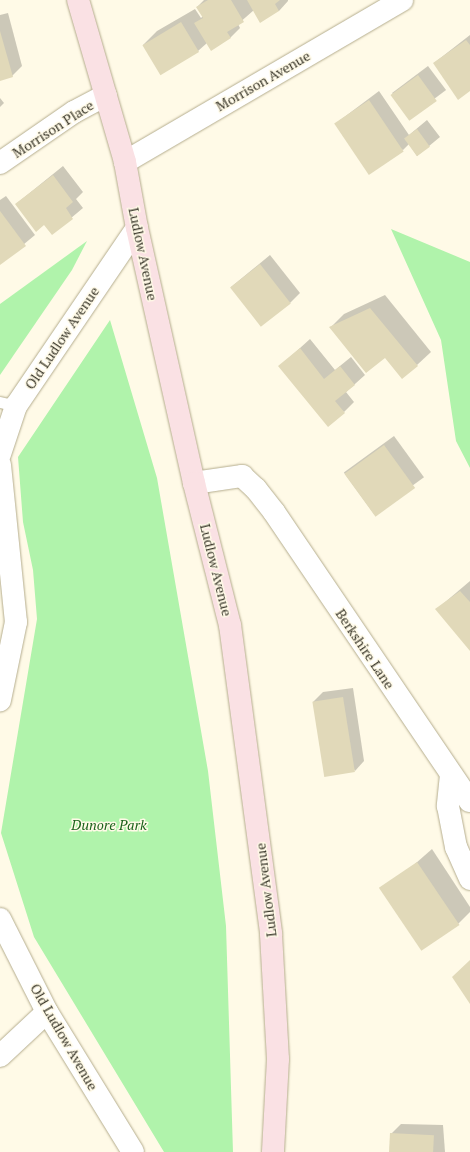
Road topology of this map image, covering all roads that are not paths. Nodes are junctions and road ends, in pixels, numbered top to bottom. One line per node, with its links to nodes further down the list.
1 (78, 0): 3 (main road, Ludlow Avenue)
2 (402, 0): 4 (street, Morrison Avenue)
3 (106, 95): 4 (main road, Ludlow Avenue); 5 (street, Morrison Place)
4 (125, 162): 6 (main road, Ludlow Avenue)
5 (0, 163)
6 (137, 228): 7 (street, Old Ludlow Avenue); 10 (main road, Ludlow Avenue)
7 (8, 404): 8 (street, Old Ludlow Avenue)
8 (0, 454)
9 (0, 465): 11 (street)
10 (194, 483): 12 (street, Berkshire Lane); 19 (main road, Ludlow Avenue)
11 (0, 700)
12 (451, 774): 13 (street); 14 (street)
13 (470, 801)
14 (470, 879)
15 (0, 919): 16 (street, Old Ludlow Avenue)
16 (47, 1012): 17 (street); 18 (street, Old Ludlow Avenue)
17 (0, 1056)
18 (133, 1152)
19 (273, 1152)

